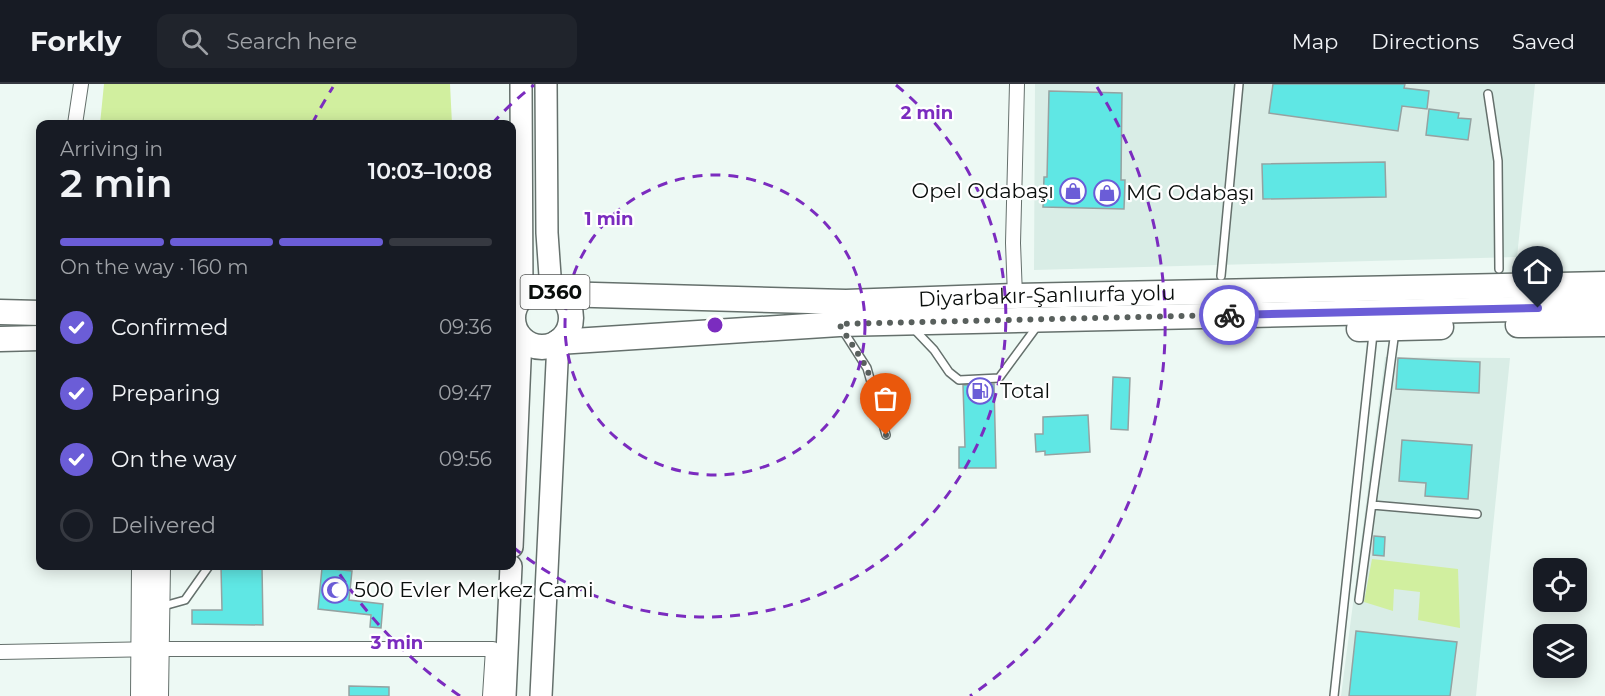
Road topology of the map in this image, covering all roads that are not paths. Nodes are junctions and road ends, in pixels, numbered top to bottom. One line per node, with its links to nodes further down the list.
1 (81, 84): 7 (street)
2 (521, 84): 13 (main road)
3 (546, 84): 12 (main road)
4 (1017, 84): 14 (street)
5 (1239, 84): 10 (lane)
6 (1488, 94): 9 (lane)
7 (76, 120)
8 (1605, 267): 9 (highway)
9 (1499, 269): 10 (highway)
10 (1221, 276): 14 (highway)
11 (1605, 284): 14 (highway, Diyarbakır-Şanlıurfa yolu / D360)
12 (555, 292): 13 (highway, D360); 14 (highway, Diyarbakır-Şanlıurfa yolu / D360); 26 (highway, D360)
13 (517, 296)
14 (1016, 296)
15 (1605, 307): 18 (highway, Diyarbakır-Şanlıurfa yolu / D360)
16 (0, 312): 17 (highway)
17 (36, 313)
18 (1048, 319): 19 (highway, Diyarbakır-Şanlıurfa yolu / D360); 19 (lane); 22 (highway)
19 (908, 323): 20 (highway, Diyarbakır-Şanlıurfa yolu / D360)
20 (839, 324): 26 (highway, Diyarbakır-Şanlıurfa yolu / D360); 27 (lane)
21 (1605, 324): 22 (highway)
22 (1384, 328): 28 (lane); 43 (lane)
23 (36, 338): 25 (highway)
24 (516, 338): 26 (highway, D360)
25 (0, 339)
26 (558, 342): 42 (main road)
27 (886, 435)
28 (1372, 505): 29 (lane); 34 (lane)
29 (1477, 514)
30 (142, 570): 36 (street)
31 (160, 570): 35 (street)
32 (206, 570): 35 (lane)
33 (511, 570): 41 (main road)
34 (1359, 600)
35 (158, 608): 36 (street)
36 (150, 649): 37 (street); 38 (street); 39 (street); 40 (street)
37 (0, 652)
38 (141, 696)
39 (158, 696)
40 (490, 696)
41 (505, 696)
42 (541, 696)
43 (1334, 696)

